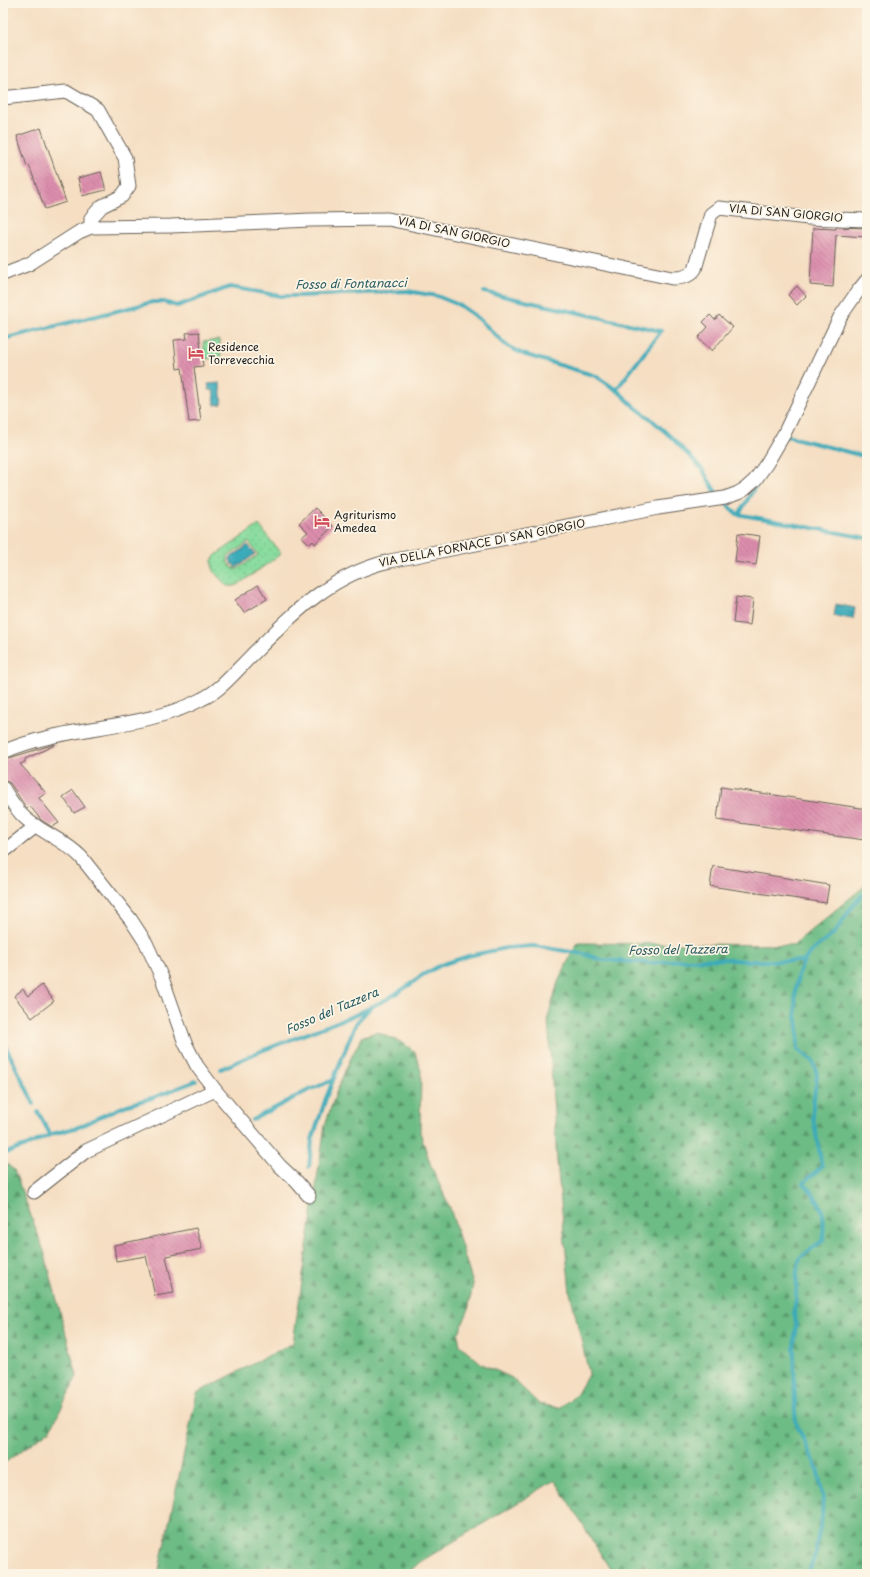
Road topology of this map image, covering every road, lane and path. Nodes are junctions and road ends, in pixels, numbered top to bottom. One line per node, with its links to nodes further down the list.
1 (3, 98): 3 (street)
2 (867, 220): 3 (street, VIA DI SAN GIORGIO)
3 (91, 227): 4 (street, VIA DI SAN GIORGIO)
4 (3, 274)
5 (867, 280): 6 (street, VIA DELLA FORNACE DI SAN GIORGIO)
6 (3, 752)
7 (3, 788): 8 (street)
8 (36, 826): 9 (street); 10 (street)
9 (3, 852)
10 (215, 1090): 11 (street); 12 (street)
11 (34, 1192)
12 (309, 1196)

